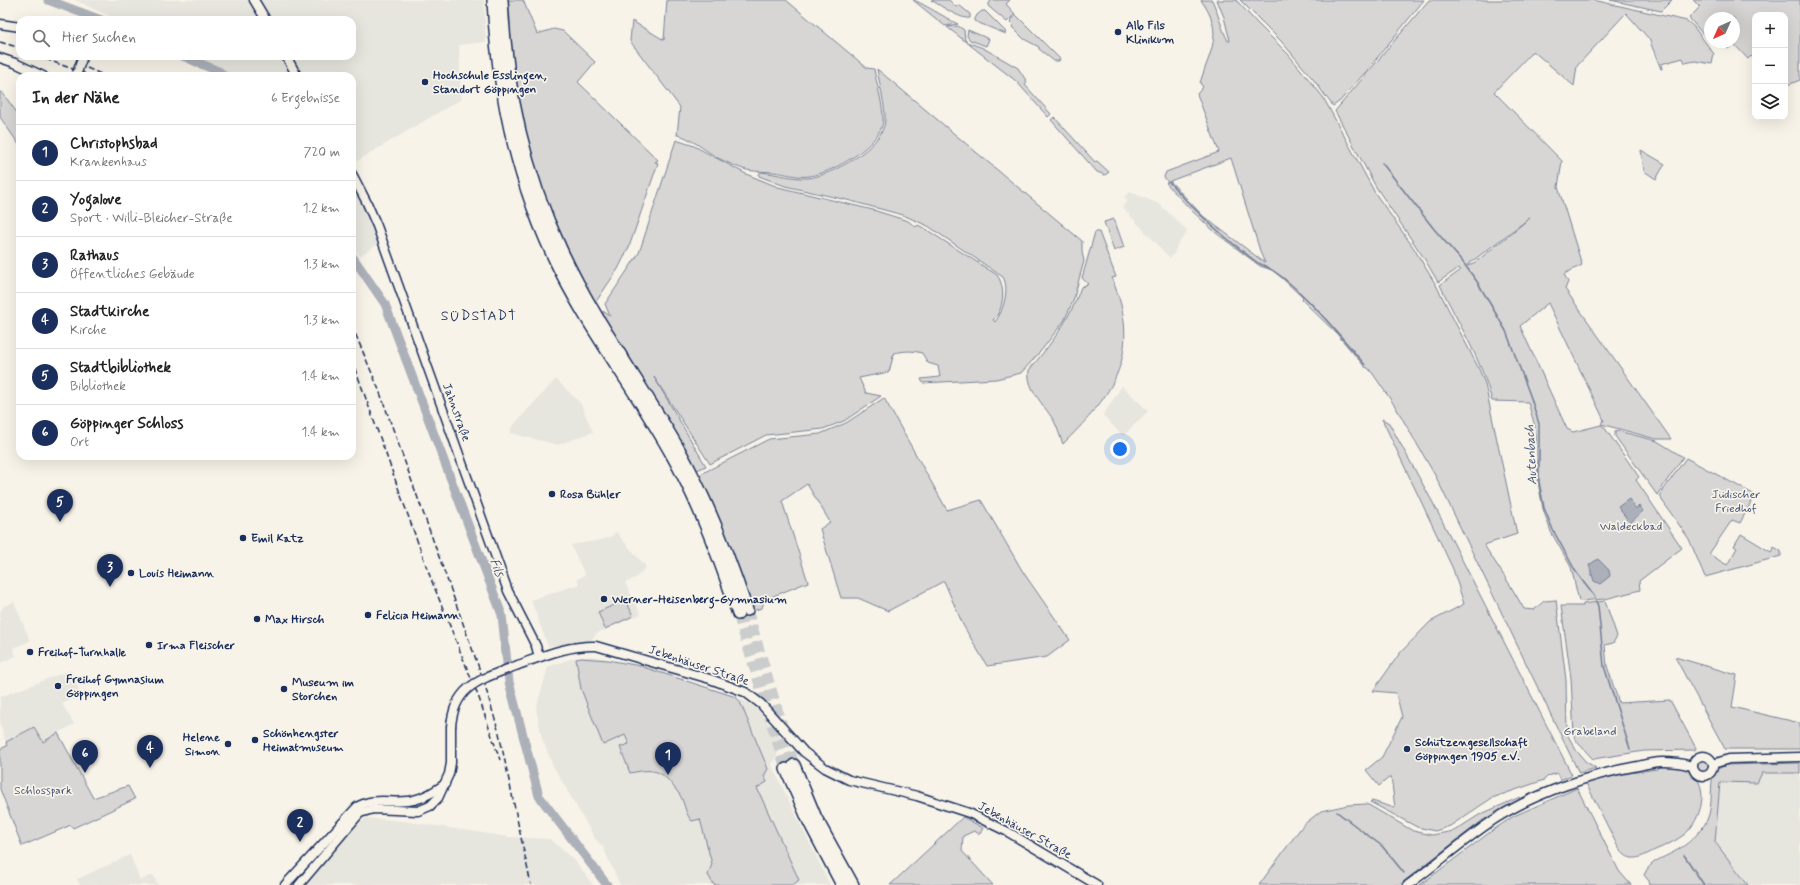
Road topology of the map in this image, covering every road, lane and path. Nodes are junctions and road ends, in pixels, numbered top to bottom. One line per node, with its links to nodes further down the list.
1 (254, 0): 4 (main road)
2 (493, 0): 14 (highway)
3 (502, 0): 14 (highway)
4 (264, 16)
5 (0, 24): 6 (main road)
6 (16, 26)
7 (0, 58): 10 (main road)
8 (81, 60): 11 (main road, bridge)
9 (288, 60): 12 (main road)
10 (34, 72)
11 (77, 72)
12 (296, 72)
13 (356, 182): 15 (main road, Jahnstraße)
14 (585, 306): 14 (highway)
15 (539, 657): 19 (main road, Jebenhäuser Straße, bridge); 25 (main road, Jebenhäuser Straße)
16 (1800, 757): 17 (main road)
17 (1713, 764): 18 (main road); 18 (main road)
18 (1692, 766): 26 (main road)
19 (445, 784): 20 (main road); 20 (main road, Jebenhäuser Straße)
20 (354, 814): 21 (main road); 22 (main road)
21 (285, 885)
22 (299, 885)
23 (842, 885): 24 (highway)
24 (853, 885)
25 (1097, 885)
26 (1408, 885)

